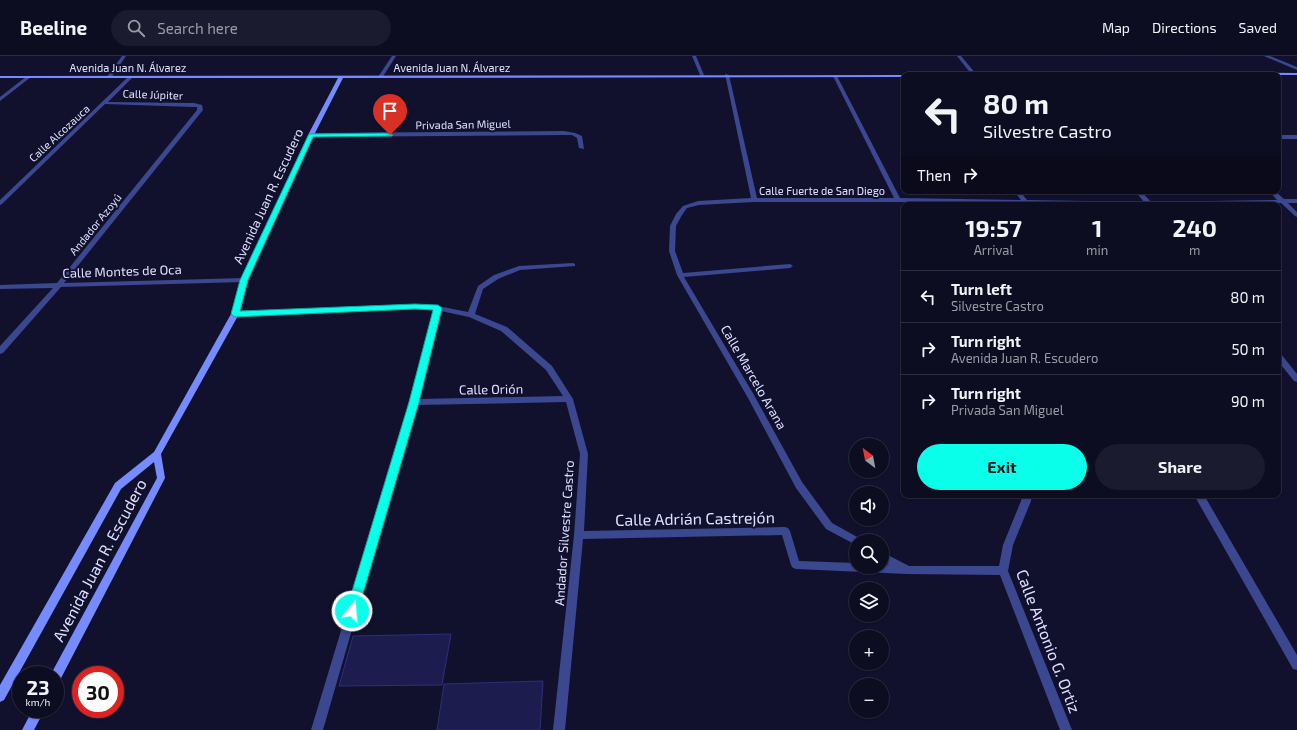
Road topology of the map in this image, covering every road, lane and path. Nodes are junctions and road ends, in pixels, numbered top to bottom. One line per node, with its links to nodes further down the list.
1 (124, 56): 16 (street)
2 (394, 56): 19 (street)
3 (694, 56): 10 (street)
4 (958, 56): 7 (street)
5 (1266, 56): 6 (street)
6 (1297, 70)
7 (972, 72)
8 (1281, 74): 9 (main road)
9 (1297, 74)
10 (702, 75): 11 (main road, Avenida Juan N. Álvarez); 19 (main road, Avenida Juan N. Álvarez)
11 (727, 76): 12 (main road, Avenida Juan N. Álvarez); 29 (street)
12 (835, 76): 13 (main road, Avenida Juan N. Álvarez); 30 (street)
13 (901, 76)
14 (0, 77): 15 (main road, Avenida Juan N. Álvarez)
15 (29, 77): 16 (main road, Avenida Juan N. Álvarez); 20 (street)
16 (109, 77): 17 (main road, Avenida Juan N. Álvarez)
17 (131, 77): 18 (main road, Avenida Juan N. Álvarez); 21 (street, Calle Alcozauca)
18 (341, 77): 19 (main road, Avenida Juan N. Álvarez); 23 (main road, Avenida Juan R. Escudero)
19 (380, 77)
20 (0, 99)
21 (106, 103): 22 (street, Calle Júpiter); 35 (street, Calle Alcozauca)
22 (200, 106): 42 (street, Andador Azoyú)
23 (311, 136): 26 (street, Privada San Miguel); 41 (main road, Avenida Juan R. Escudero)
24 (1281, 137): 25 (street)
25 (1297, 137)
26 (582, 148)
27 (1141, 194): 33 (street)
28 (1275, 194): 34 (street)
29 (754, 200): 30 (street, Calle Fuerte de San Diego); 36 (street, Calle Fuerte de San Diego)
30 (898, 200): 32 (street, Calle Fuerte de San Diego)
31 (1297, 201): 34 (street, Calle Fuerte de San Diego)
32 (983, 202)
33 (1147, 202)
34 (1283, 202): 37 (street)
35 (0, 203)
36 (685, 207): 40 (street, Calle Marcelo Arana)
37 (1297, 215)
38 (573, 265): 46 (street)
39 (790, 266): 40 (street)
40 (680, 275): 56 (street, Calle Marcelo Arana)
41 (244, 280): 42 (street, Calle Montes de Oca); 45 (main road, Avenida Juan R. Escudero)
42 (59, 285): 43 (street, Calle Montes de Oca); 47 (street, Andador Azoyú)
43 (0, 287)
44 (438, 308): 45 (street, Andador Silvestre Castro); 46 (street, Andador Silvestre Castro); 51 (street)
45 (235, 314): 52 (main road, Avenida Juan R. Escudero)
46 (471, 315): 50 (street, Andador Silvestre Castro)
47 (0, 351)
48 (1281, 360): 49 (street)
49 (1297, 379)
50 (569, 399): 51 (street, Calle Orión); 55 (street, Andador Silvestre Castro)
51 (414, 402): 65 (street)
52 (157, 454): 61 (main road, Avenida Juan R. Escudero); 62 (main road, Avenida Juan R. Escudero)
53 (1026, 498): 59 (street, Calle Antonio G. Ortiz)
54 (1201, 498): 60 (street)
55 (579, 535): 58 (street, Calle Adrián Castrejón); 66 (street, Andador Silvestre Castro)
56 (849, 537)
57 (889, 560): 58 (street)
58 (907, 570): 59 (street, Calle Adrián Castrejón)
59 (1003, 571): 67 (street, Calle Antonio G. Ortiz)
60 (1297, 665)
61 (61, 666)
62 (0, 696)
63 (34, 718): 64 (main road)
64 (28, 730)
65 (317, 730)
66 (559, 730)
67 (1066, 730)

